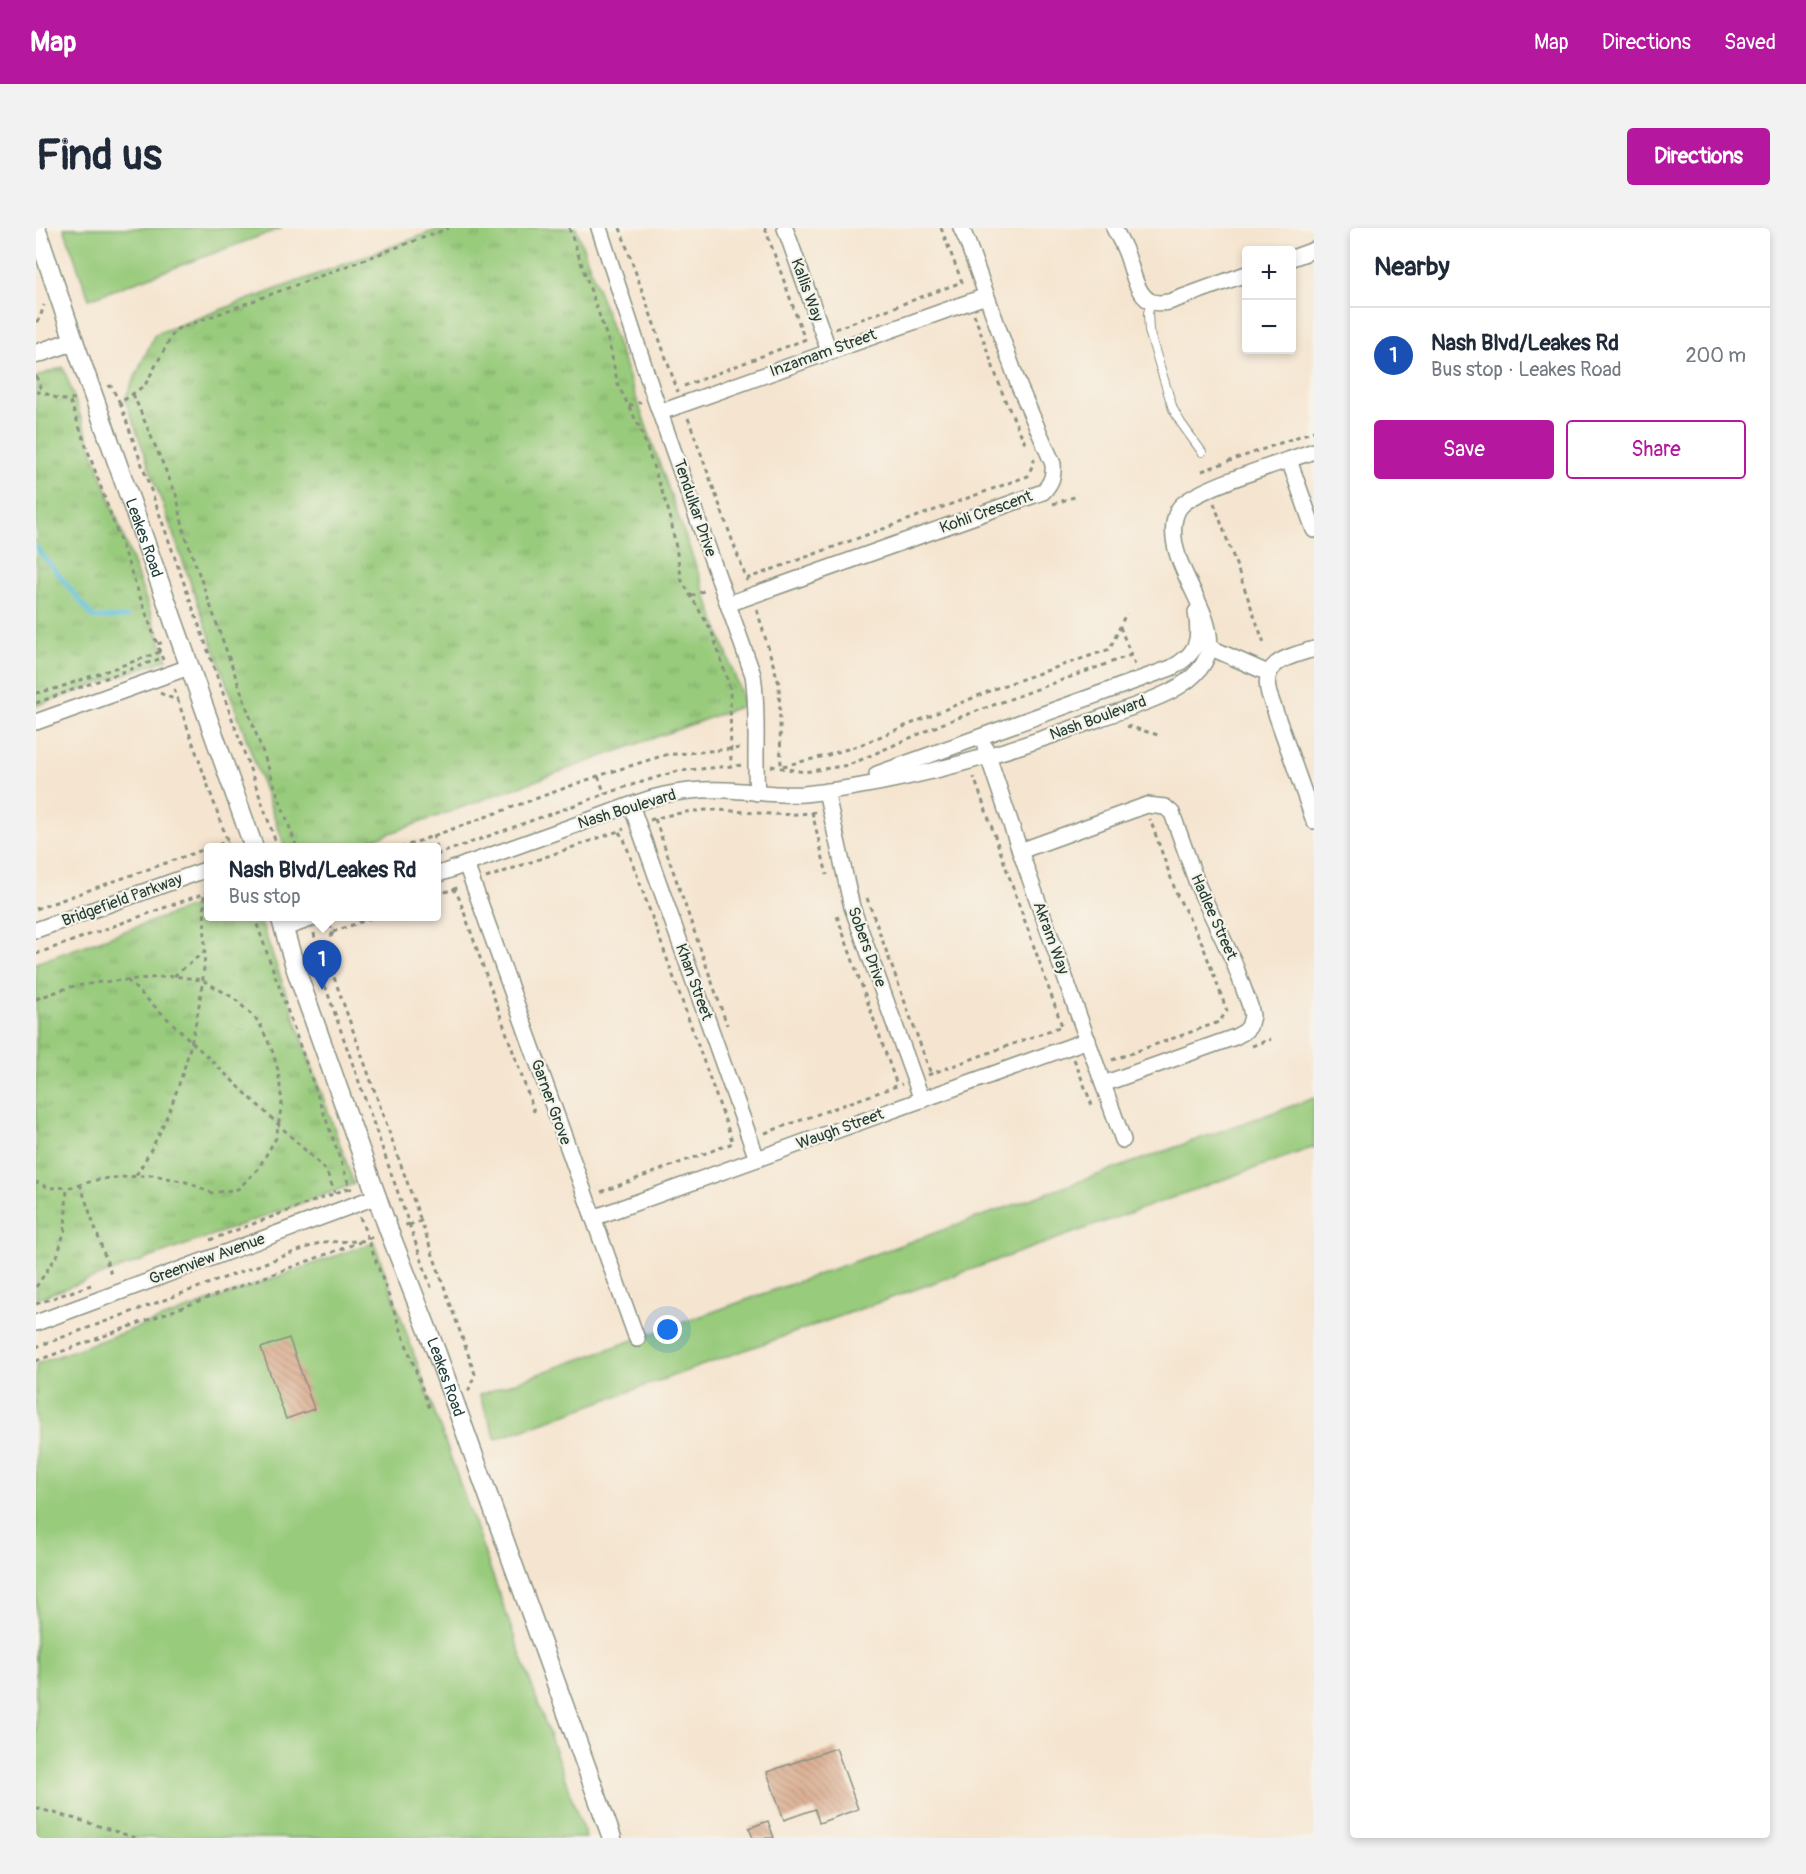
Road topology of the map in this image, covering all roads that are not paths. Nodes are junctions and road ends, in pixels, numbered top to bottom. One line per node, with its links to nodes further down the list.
1 (36, 228): 11 (street, Leakes Road)
2 (599, 228): 14 (street, Tendulkar Drive)
3 (784, 228): 12 (street, Kallis Way)
4 (961, 228): 9 (street, Kohli Crescent)
5 (1114, 228): 10 (street)
6 (1314, 250): 7 (street)
7 (1296, 257)
8 (1242, 275): 10 (street)
9 (986, 296): 12 (street, Inzamam Street); 19 (street, Kohli Crescent)
10 (1150, 301): 16 (lane)
11 (74, 341): 13 (street); 22 (street, Leakes Road)
12 (829, 351): 14 (street, Inzamam Street)
13 (36, 354)
14 (661, 412): 19 (street, Tendulkar Drive)
15 (1314, 451): 17 (street)
16 (1202, 452)
17 (1289, 460): 18 (street); 20 (street)
18 (1314, 530)
19 (728, 604): 28 (street, Tendulkar Drive)
20 (1203, 644): 23 (street); 25 (street, Nash Boulevard); 26 (street, Nash Boulevard)
21 (1314, 649): 23 (street)
22 (189, 667): 24 (street); 31 (street, Leakes Road)
23 (1268, 673): 30 (street)
24 (36, 722)
25 (982, 736): 26 (street, Akram Way); 27 (street, Nash Boulevard)
26 (987, 755): 27 (street, Nash Boulevard); 32 (street, Akram Way)
27 (826, 791): 28 (street, Nash Boulevard); 40 (street, Sobers Drive)
28 (757, 793): 29 (street, Nash Boulevard)
29 (631, 806): 33 (street, Nash Boulevard); 42 (street, Khan Street)
30 (1314, 821)
31 (252, 843)
32 (1020, 851): 38 (street, Akram Way); 39 (street, Hadlee Street)
33 (466, 864): 35 (street, Nash Boulevard); 44 (street, Garner Grove)
34 (204, 870): 37 (street, Bridgefield Parkway)
35 (441, 873)
36 (283, 922): 43 (street, Leakes Road)
37 (36, 930)
38 (1088, 1040): 39 (street, Akram Way); 40 (street, Waugh Street)
39 (1103, 1084): 41 (street, Akram Way)
40 (922, 1100): 42 (street, Waugh Street)
41 (1123, 1140)
42 (757, 1159): 44 (street, Waugh Street)
43 (378, 1196): 45 (street, Greenview Avenue); 47 (street, Leakes Road)
44 (593, 1218): 46 (street, Garner Grove)
45 (36, 1323)
46 (638, 1339)
47 (612, 1838)

